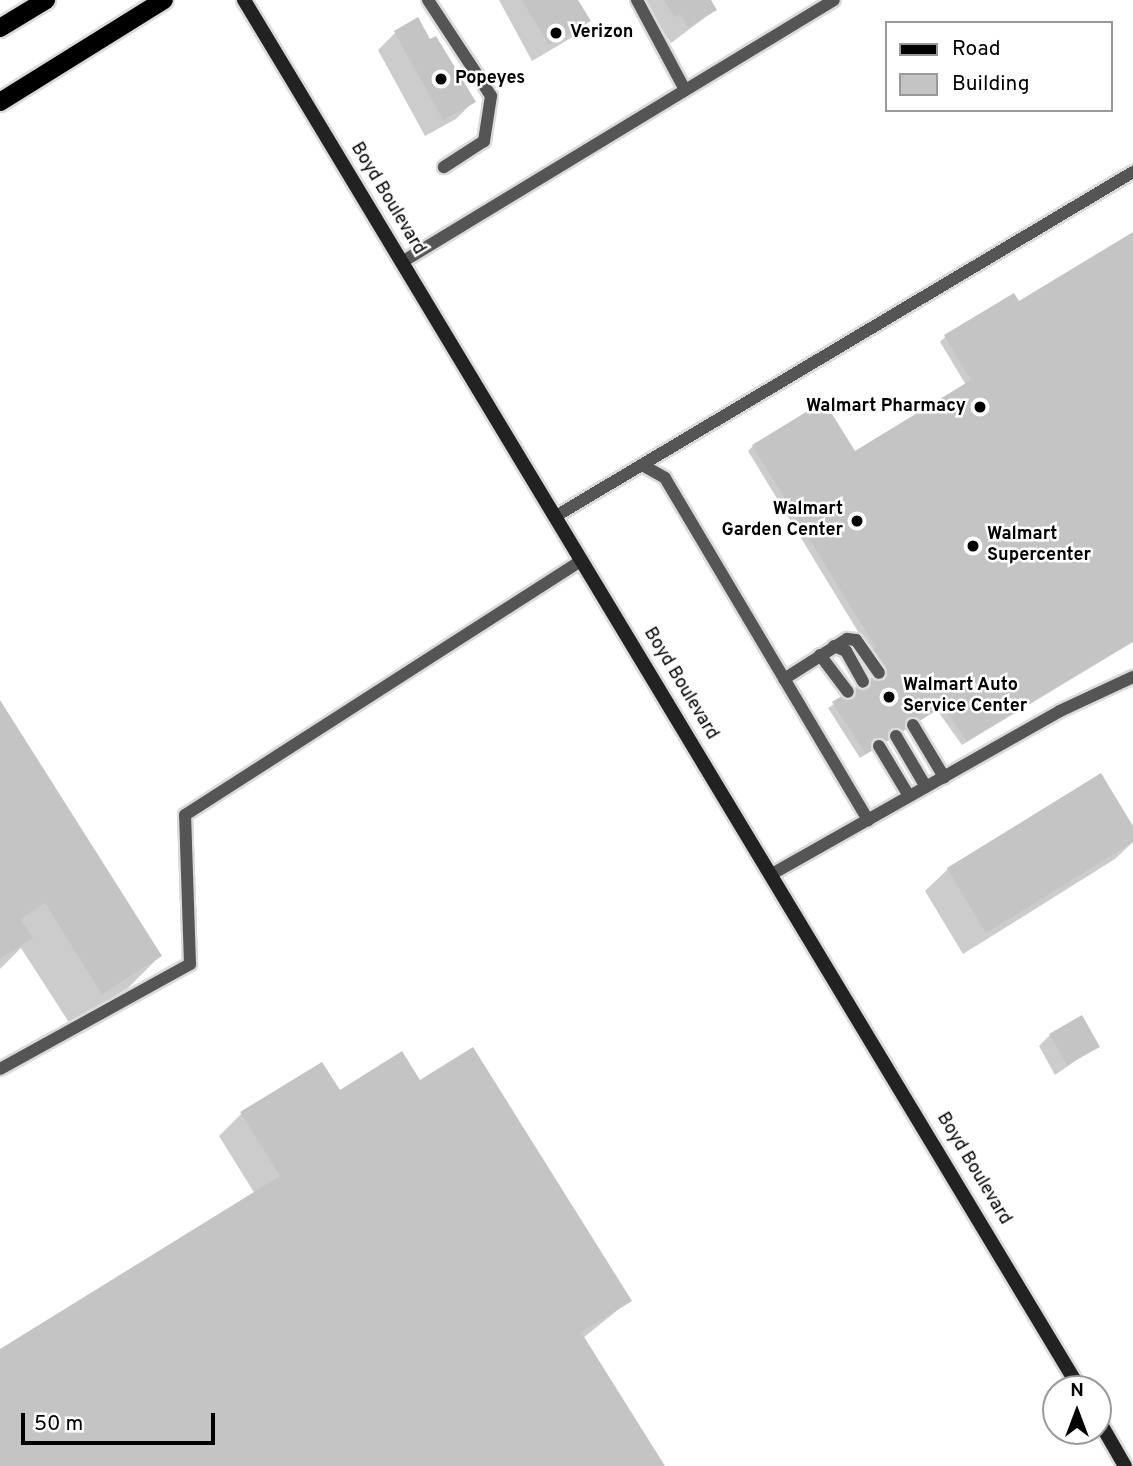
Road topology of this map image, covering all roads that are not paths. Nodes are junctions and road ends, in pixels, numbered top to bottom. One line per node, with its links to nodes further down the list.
1 (46, 0): 7 (main road)
2 (164, 0): 9 (main road)
3 (244, 0): 12 (street, Boyd Boulevard)
4 (428, 0): 10 (lane)
5 (637, 0): 8 (lane)
6 (834, 0): 8 (lane)
7 (0, 28)
8 (685, 90): 12 (lane)
9 (0, 102)
10 (444, 167)
11 (1133, 172): 13 (lane)
12 (402, 262): 14 (street, Boyd Boulevard)
13 (642, 464): 14 (lane); 20 (lane)
14 (556, 516): 15 (street, Boyd Boulevard)
15 (582, 560): 30 (street, Boyd Boulevard); 31 (lane)
16 (834, 646): 17 (lane); 18 (lane); 21 (lane)
17 (820, 655): 20 (lane); 22 (lane)
18 (878, 673)
19 (1133, 677): 26 (lane)
20 (785, 679): 29 (lane)
21 (863, 682)
22 (848, 692)
23 (913, 725): 26 (lane)
24 (896, 736): 27 (lane)
25 (879, 746): 28 (lane)
26 (944, 777): 27 (lane)
27 (926, 787): 28 (lane)
28 (909, 796): 29 (lane)
29 (868, 820): 30 (lane)
30 (772, 874): 32 (street, Boyd Boulevard)
31 (0, 1069)
32 (1072, 1375)
33 (1112, 1443): 34 (street)
34 (1125, 1466)

